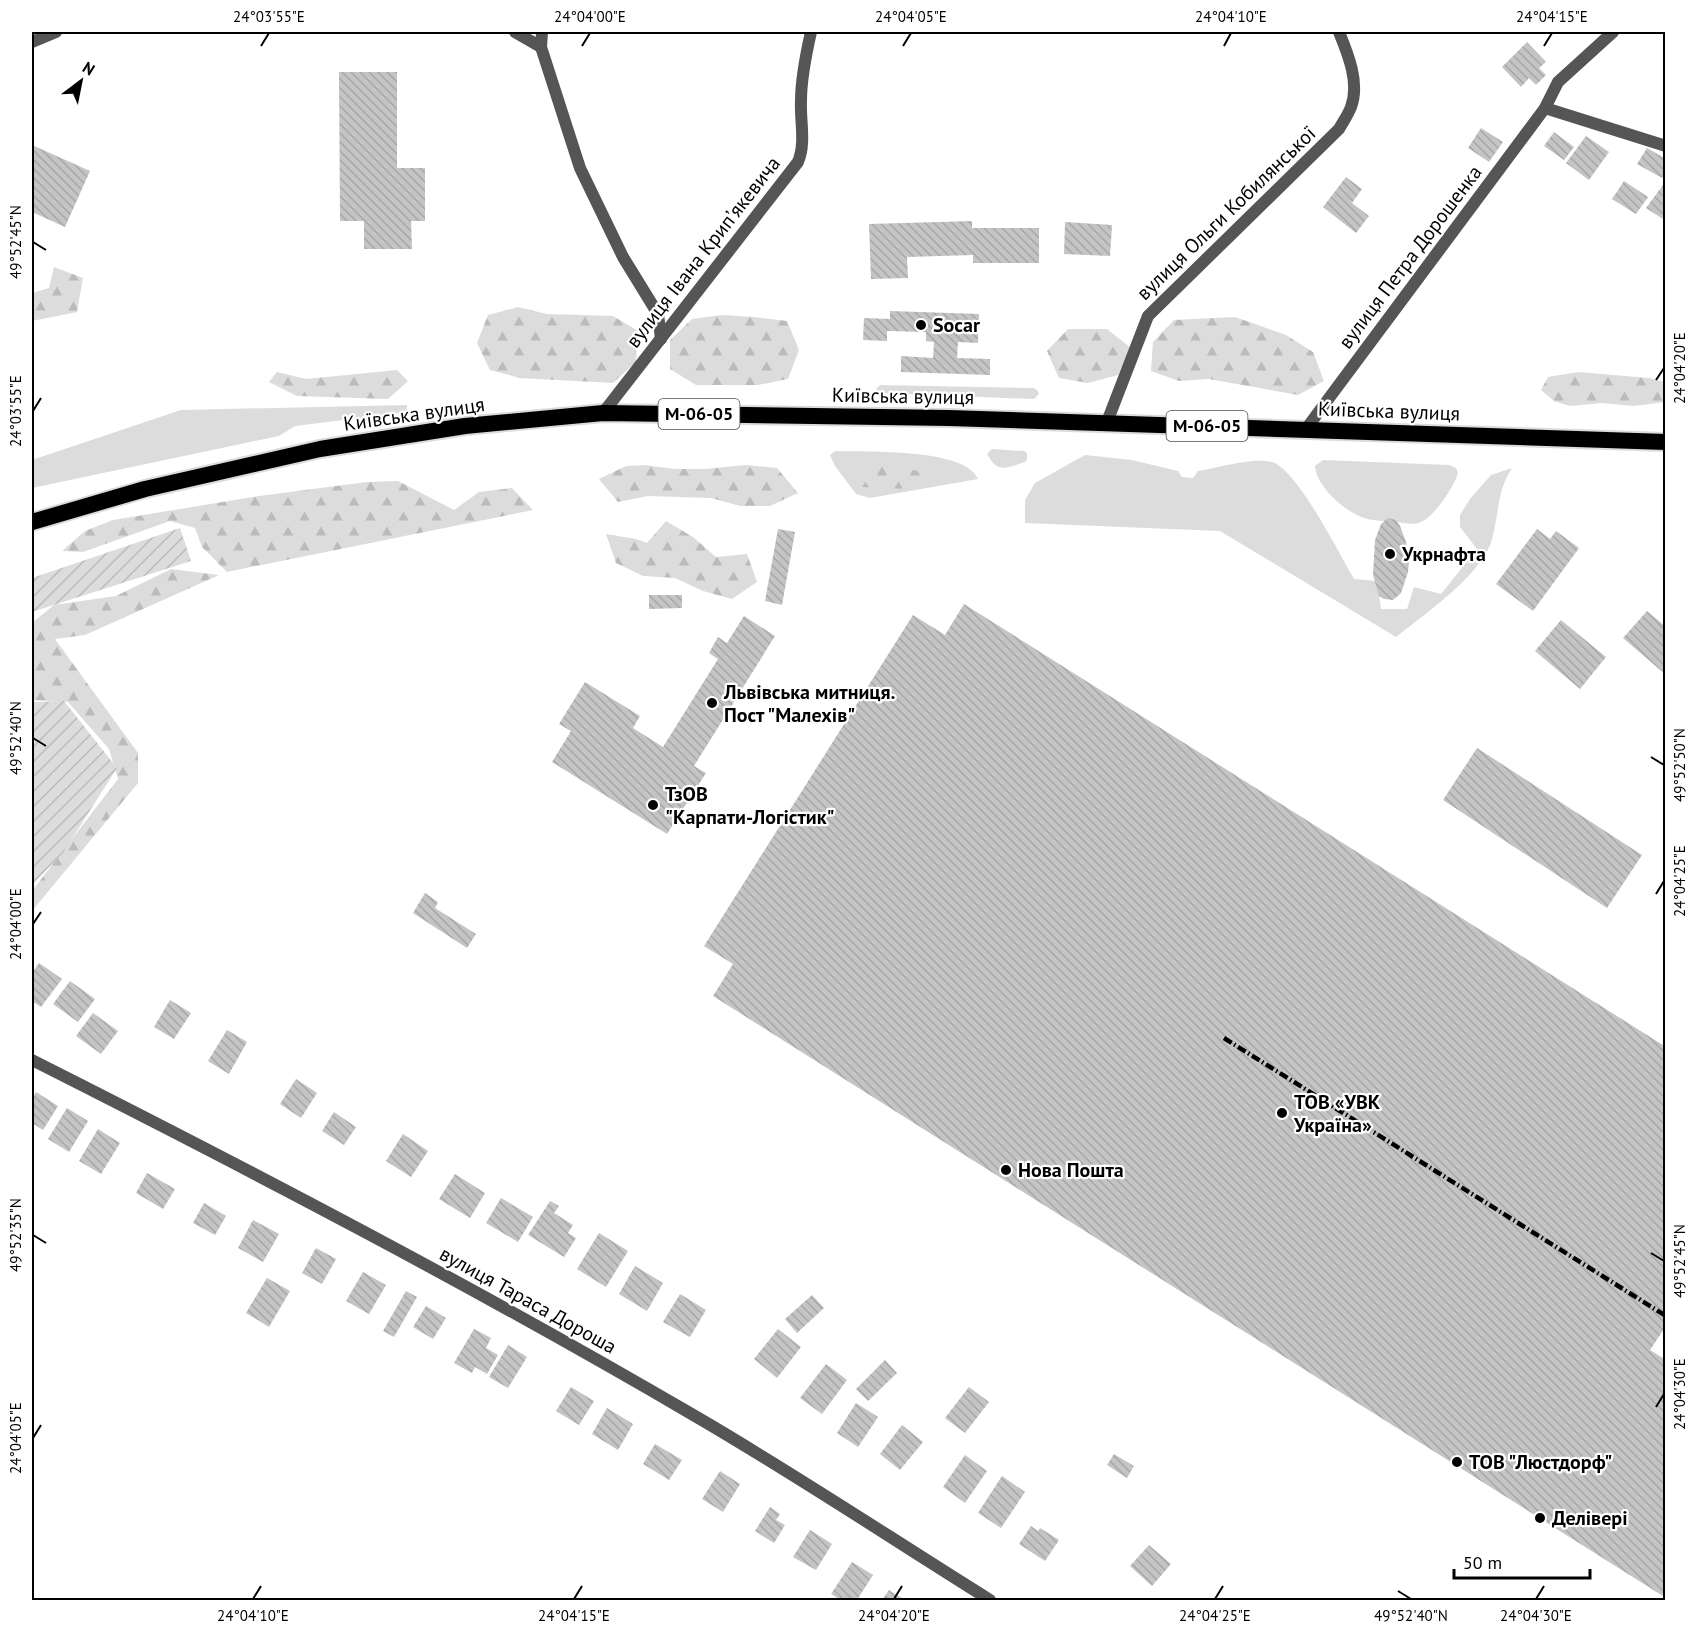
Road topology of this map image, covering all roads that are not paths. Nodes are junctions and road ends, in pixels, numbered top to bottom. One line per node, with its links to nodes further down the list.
1 (56, 32): 7 (street)
2 (515, 32): 8 (street)
3 (542, 32): 8 (street)
4 (811, 32): 11 (street, вулиця Івана Крипʼякевича)
5 (1339, 32): 13 (street, вулиця Ольги Кобилянської)
6 (1613, 32): 9 (street, вулиця Петра Дорошенка)
7 (32, 42)
8 (541, 47): 11 (street)
9 (1545, 108): 10 (street); 14 (street, вулиця Петра Дорошенка)
10 (1665, 146)
11 (661, 339): 12 (street, вулиця Івана Крипʼякевича)
12 (603, 413): 13 (highway, Київська вулиця / М-06-05); 16 (highway, Київська вулиця / М-06-05)
13 (1107, 422): 14 (highway, Київська вулиця / М-06-05)
14 (1306, 429): 15 (highway, Київська вулиця / М-06-05)
15 (1665, 442)
16 (32, 522)
17 (32, 1060): 18 (street, вулиця Тараса Дороша)
18 (990, 1600)

